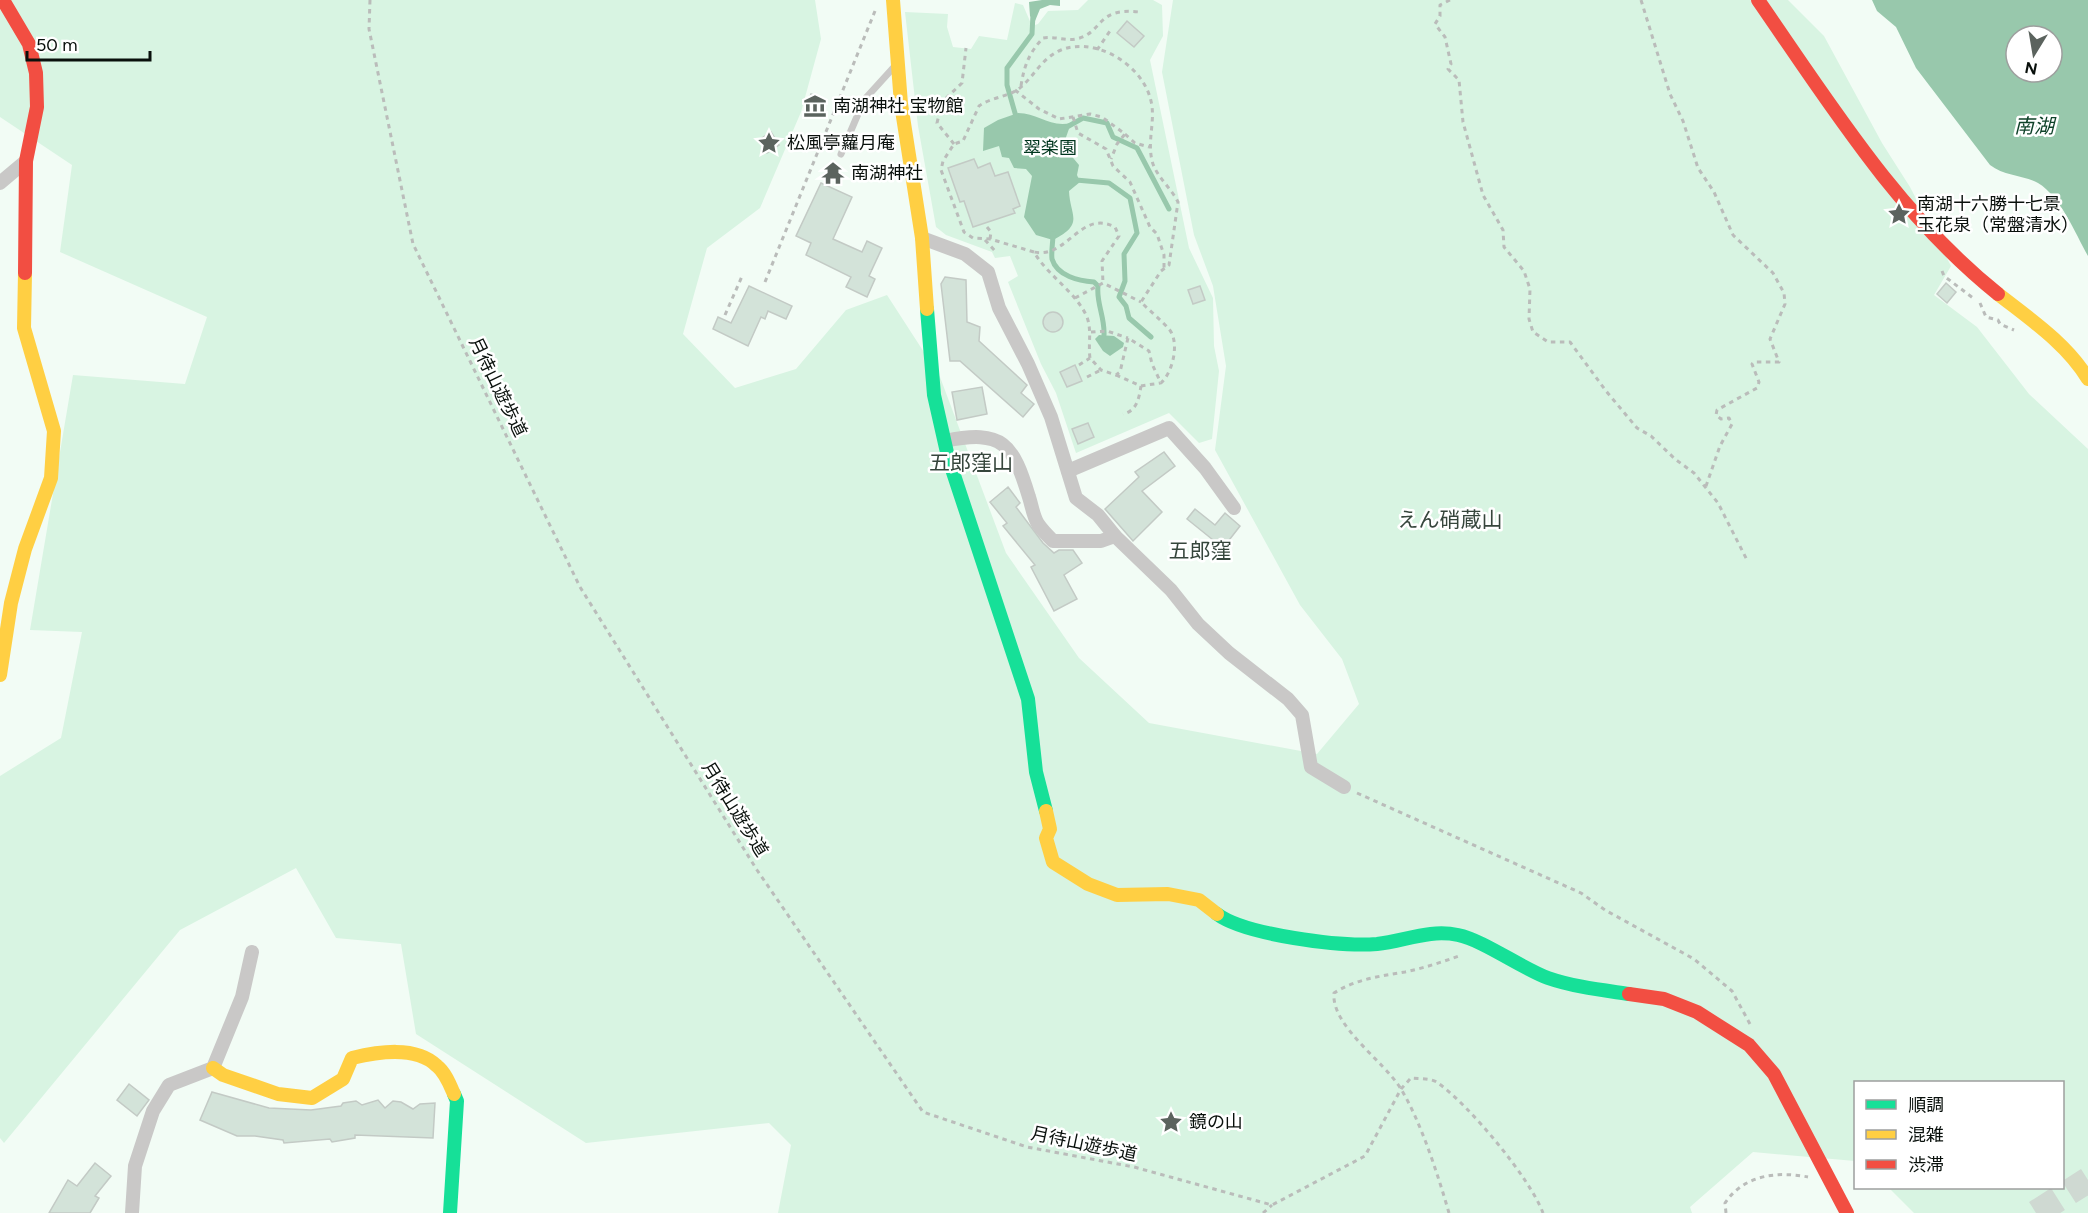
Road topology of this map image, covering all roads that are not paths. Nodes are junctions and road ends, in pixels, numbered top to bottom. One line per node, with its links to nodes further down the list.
1 (3, 0): 6 (street)
2 (1758, 0): 9 (street)
3 (886, 1): 4 (street)
4 (898, 63): 5 (lane); 8 (street)
5 (841, 154)
6 (26, 161): 7 (street); 14 (street)
7 (0, 183)
8 (922, 238): 10 (street); 11 (street)
9 (2088, 379)
10 (945, 441): 13 (street); 20 (street)
11 (1068, 471): 12 (street); 13 (street)
12 (1234, 508)
13 (1115, 536): 15 (street)
14 (0, 675)
15 (1344, 787)
16 (252, 952): 17 (street)
17 (213, 1068): 18 (street); 19 (street)
18 (132, 1213)
19 (450, 1213)
20 (1847, 1213)

